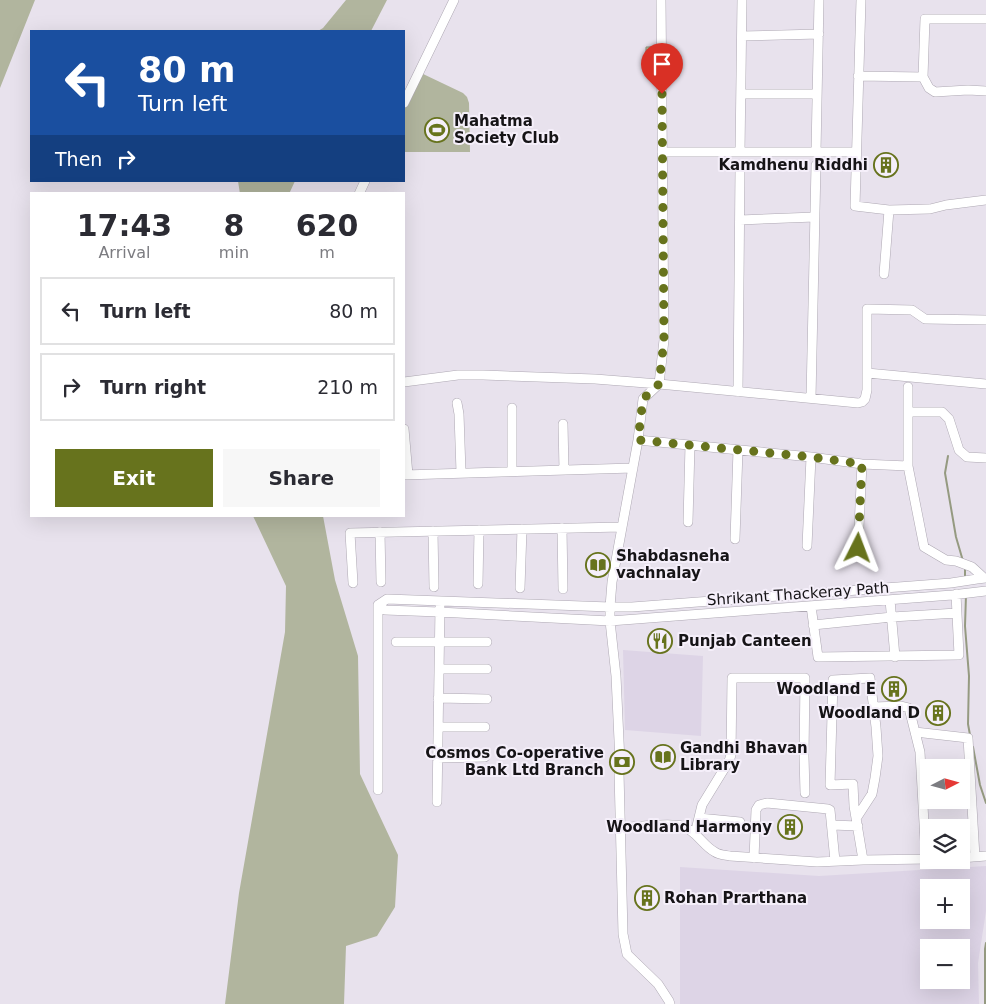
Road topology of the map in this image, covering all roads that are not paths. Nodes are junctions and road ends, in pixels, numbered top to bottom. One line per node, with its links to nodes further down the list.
1 (454, 0): 14 (street)
2 (661, 0): 15 (street)
3 (742, 0): 8 (street)
4 (819, 0): 7 (street)
5 (861, 0): 9 (street)
6 (986, 19): 10 (street)
7 (819, 34): 8 (street); 13 (street)
8 (742, 36): 12 (street)
9 (858, 76): 10 (street); 18 (street)
10 (923, 77): 11 (street)
11 (986, 91)
12 (741, 94): 13 (street); 16 (street)
13 (818, 94): 17 (street)
14 (405, 101)
15 (662, 152): 16 (street); 29 (street)
16 (740, 152): 17 (street)
17 (816, 152): 18 (street)
18 (856, 152): 22 (street)
19 (816, 165): 23 (street)
20 (740, 169): 24 (street)
21 (986, 200): 22 (street)
22 (890, 210): 25 (street)
23 (815, 217): 24 (street); 33 (street)
24 (740, 220): 32 (street)
25 (884, 274)
26 (986, 320): 27 (street)
27 (866, 373): 30 (street); 33 (street)
28 (405, 382): 29 (street)
29 (659, 384): 32 (street); 38 (street)
30 (986, 384)
31 (908, 387): 36 (street)
32 (738, 392): 33 (street)
33 (812, 398)
34 (457, 402): 49 (street)
35 (512, 408): 48 (street)
36 (908, 412): 43 (street); 45 (street)
37 (563, 424): 47 (street)
38 (638, 440): 39 (street); 46 (street)
39 (690, 445): 40 (street); 51 (street)
40 (738, 450): 42 (street); 58 (street)
41 (405, 452): 50 (street)
42 (811, 457): 44 (street); 59 (street)
43 (986, 458)
44 (862, 464): 45 (street); 60 (street)
45 (908, 466): 61 (street)
46 (633, 468): 47 (street); 52 (street)
47 (564, 470): 48 (street)
48 (512, 471): 49 (street)
49 (461, 472): 50 (street)
50 (406, 475)
51 (688, 522)
52 (622, 527): 53 (street); 75 (street)
53 (562, 528): 54 (street); 67 (street)
54 (522, 529): 55 (street); 66 (street)
55 (478, 530): 56 (street); 64 (street)
56 (433, 531): 57 (street); 65 (street)
57 (380, 532): 62 (street); 63 (street)
58 (735, 539)
59 (807, 546)
60 (858, 548)
61 (982, 578): 75 (street, Shrikant Thackeray Path)
62 (381, 582)
63 (353, 583)
64 (478, 584)
65 (434, 587)
66 (520, 588)
67 (563, 590)
68 (982, 591): 69 (street, Shrikant Thackeray Path)
69 (958, 594): 70 (street, Shrikant Thackeray Path); 77 (street)
70 (890, 600): 74 (street, Shrikant Thackeray Path); 78 (street)
71 (440, 601): 72 (street, Shrikant Thackeray Path); 73 (street, Shrikant Thackeray Path); 76 (street)
72 (378, 605): 76 (street, Shrikant Thackeray Path); 96 (street)
73 (548, 605): 75 (street, Shrikant Thackeray Path); 79 (street)
74 (811, 606): 80 (street, Shrikant Thackeray Path); 81 (street)
75 (610, 607): 80 (street)
76 (439, 612): 79 (street, Shrikant Thackeray Path); 83 (street)
77 (957, 613): 78 (street); 85 (street)
78 (892, 617): 81 (street); 85 (street)
79 (549, 618): 80 (street, Shrikant Thackeray Path)
80 (610, 621): 104 (street)
81 (813, 625): 85 (street)
82 (396, 642): 83 (street)
83 (439, 642): 84 (street); 86 (street)
84 (487, 642)
85 (895, 657)
86 (438, 669): 87 (street); 88 (street)
87 (487, 669)
88 (438, 698): 89 (street); 91 (street)
89 (486, 699)
90 (873, 707): 93 (street); 102 (street); 102 (street)
91 (438, 727): 92 (street); 95 (street)
92 (485, 727)
93 (915, 732): 100 (street); 108 (street)
94 (485, 757): 95 (street)
95 (438, 758): 98 (street)
96 (378, 790)
97 (805, 793): 99 (street)
98 (437, 802)
99 (699, 818): 101 (street); 105 (street)
100 (924, 819)
101 (740, 822)
102 (857, 822): 103 (street); 111 (street)
103 (832, 825): 109 (street); 112 (street)
104 (620, 828): 105 (street); 113 (street)
105 (695, 834): 109 (street)
106 (986, 856): 108 (street)
107 (970, 857): 108 (street)
108 (975, 857)
109 (754, 858): 112 (street)
110 (920, 859): 111 (street)
111 (863, 860): 112 (street)
112 (835, 861)
113 (670, 1004)

